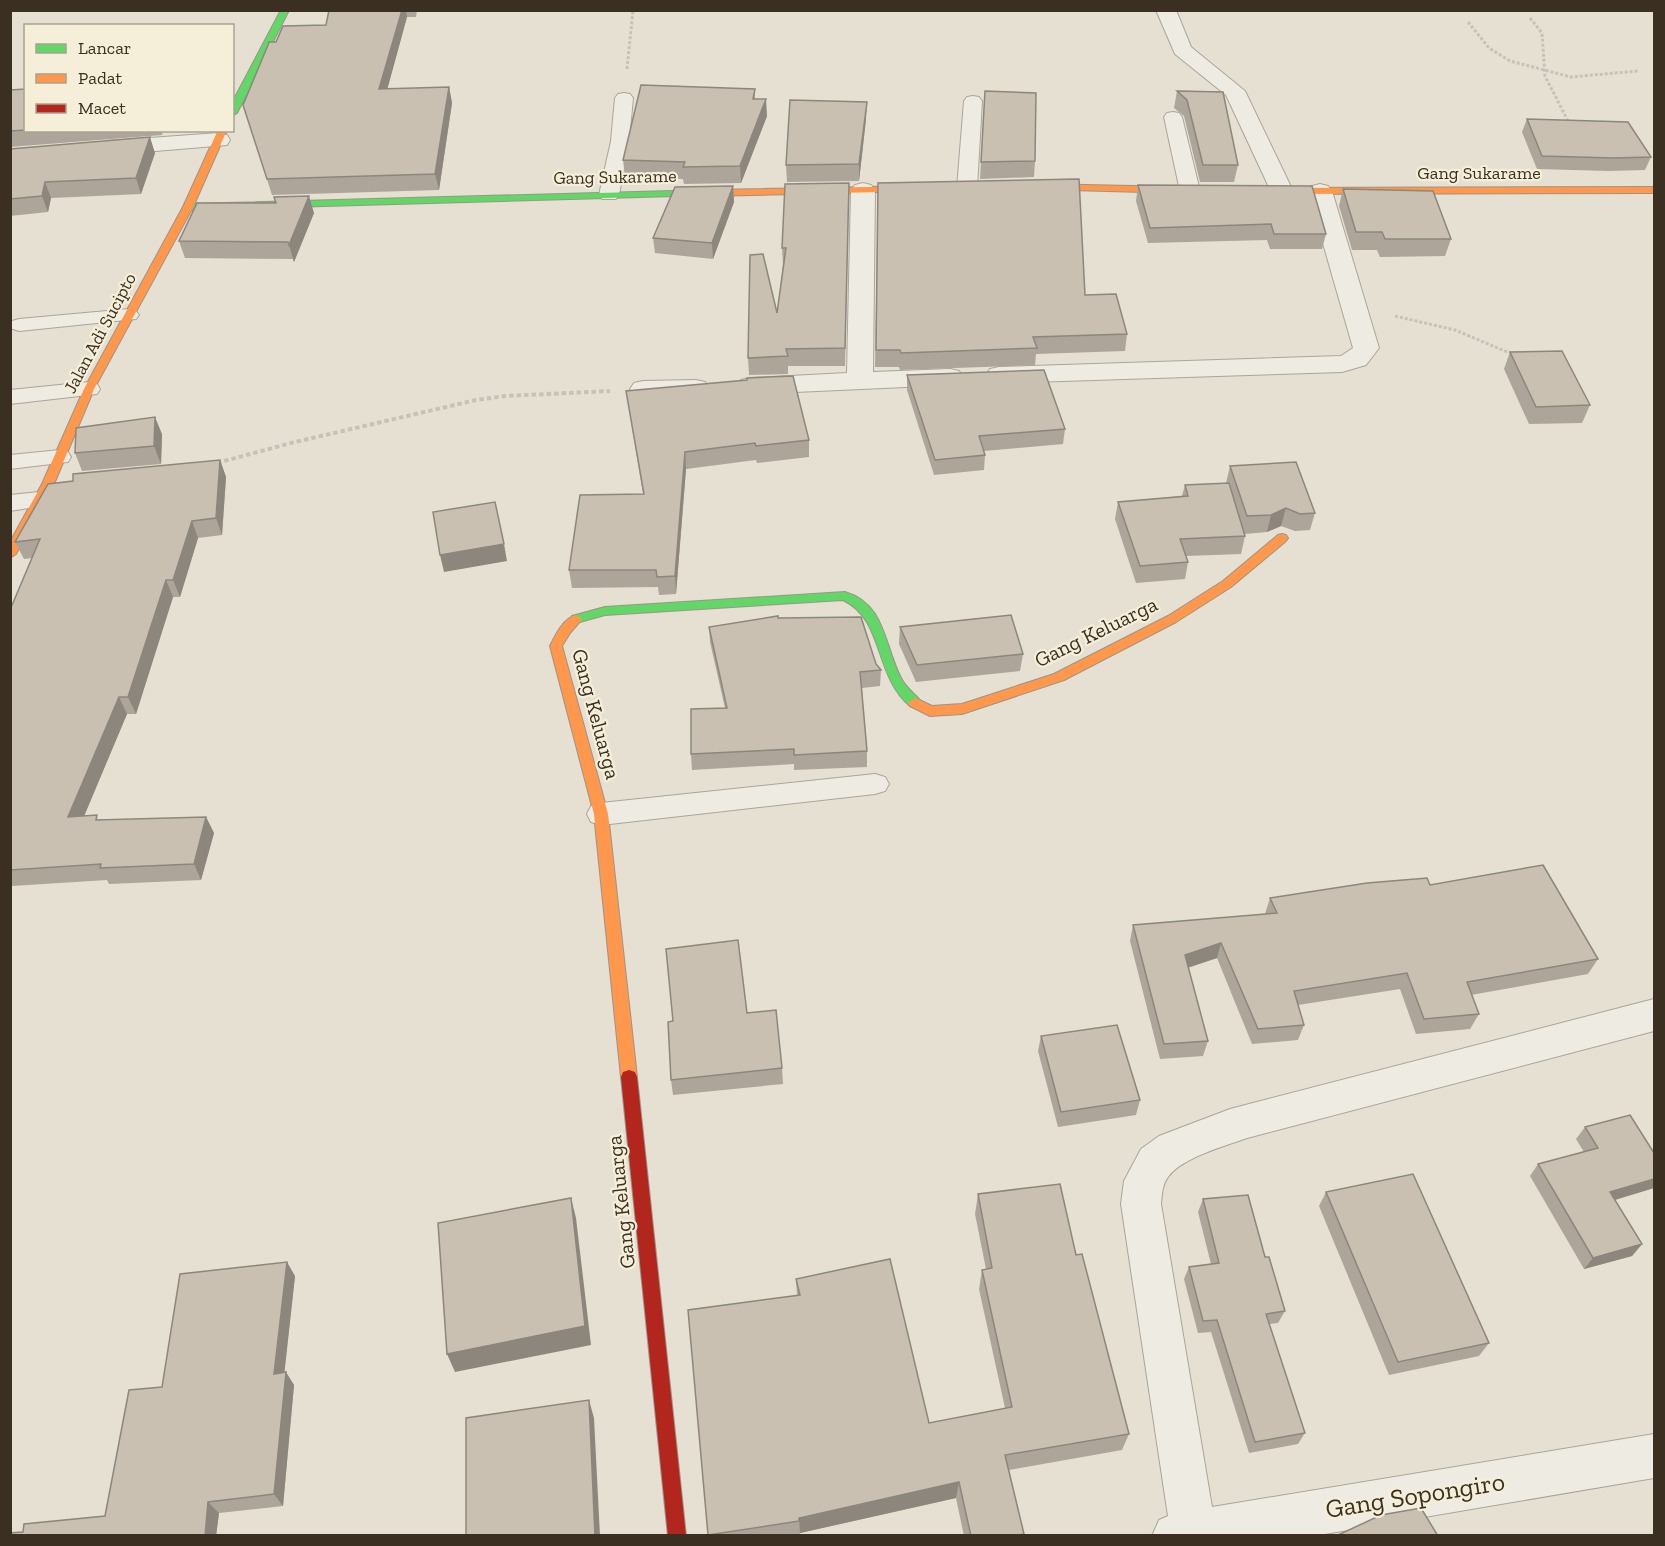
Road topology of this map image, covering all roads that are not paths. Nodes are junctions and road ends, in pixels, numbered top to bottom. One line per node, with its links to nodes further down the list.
1 (285, 10): 5 (street)
2 (1166, 10): 16 (street)
3 (624, 98): 18 (lane)
4 (973, 101): 10 (lane)
5 (234, 109)
6 (1173, 117): 14 (lane)
7 (221, 135): 8 (street); 19 (street, Jalan Adi Sucipto)
8 (91, 150)
9 (1024, 187): 14 (street)
10 (967, 188)
11 (932, 189): 12 (street, Gang Sukarame)
12 (863, 190): 18 (street, Gang Sukarame); 22 (street)
13 (1654, 190): 17 (street, Gang Sukarame)
14 (1195, 191)
15 (1258, 191): 16 (street, Gang Sukarame)
16 (1281, 191): 17 (street, Gang Sukarame)
17 (1320, 191): 22 (street)
18 (609, 195): 19 (street, Gang Sukarame)
19 (188, 207): 20 (street, Jalan Adi Sucipto)
20 (129, 315): 21 (lane); 24 (street, Jalan Adi Sucipto)
21 (19, 325)
22 (860, 381): 23 (street)
23 (643, 389)
24 (90, 390): 25 (lane); 26 (street, Jalan Adi Sucipto)
25 (10, 397)
26 (60, 458): 27 (lane); 28 (street, Jalan Adi Sucipto)
27 (10, 462)
28 (52, 489): 29 (lane); 31 (street, Jalan Adi Sucipto)
29 (10, 503)
30 (1282, 538): 33 (street, Gang Keluarga)
31 (10, 554)
32 (875, 784): 33 (lane)
33 (601, 813): 37 (street, Gang Keluarga)
34 (1654, 1015): 36 (street)
35 (1654, 1456): 36 (street, Gang Sopongiro)
36 (1184, 1533)
37 (677, 1536)

